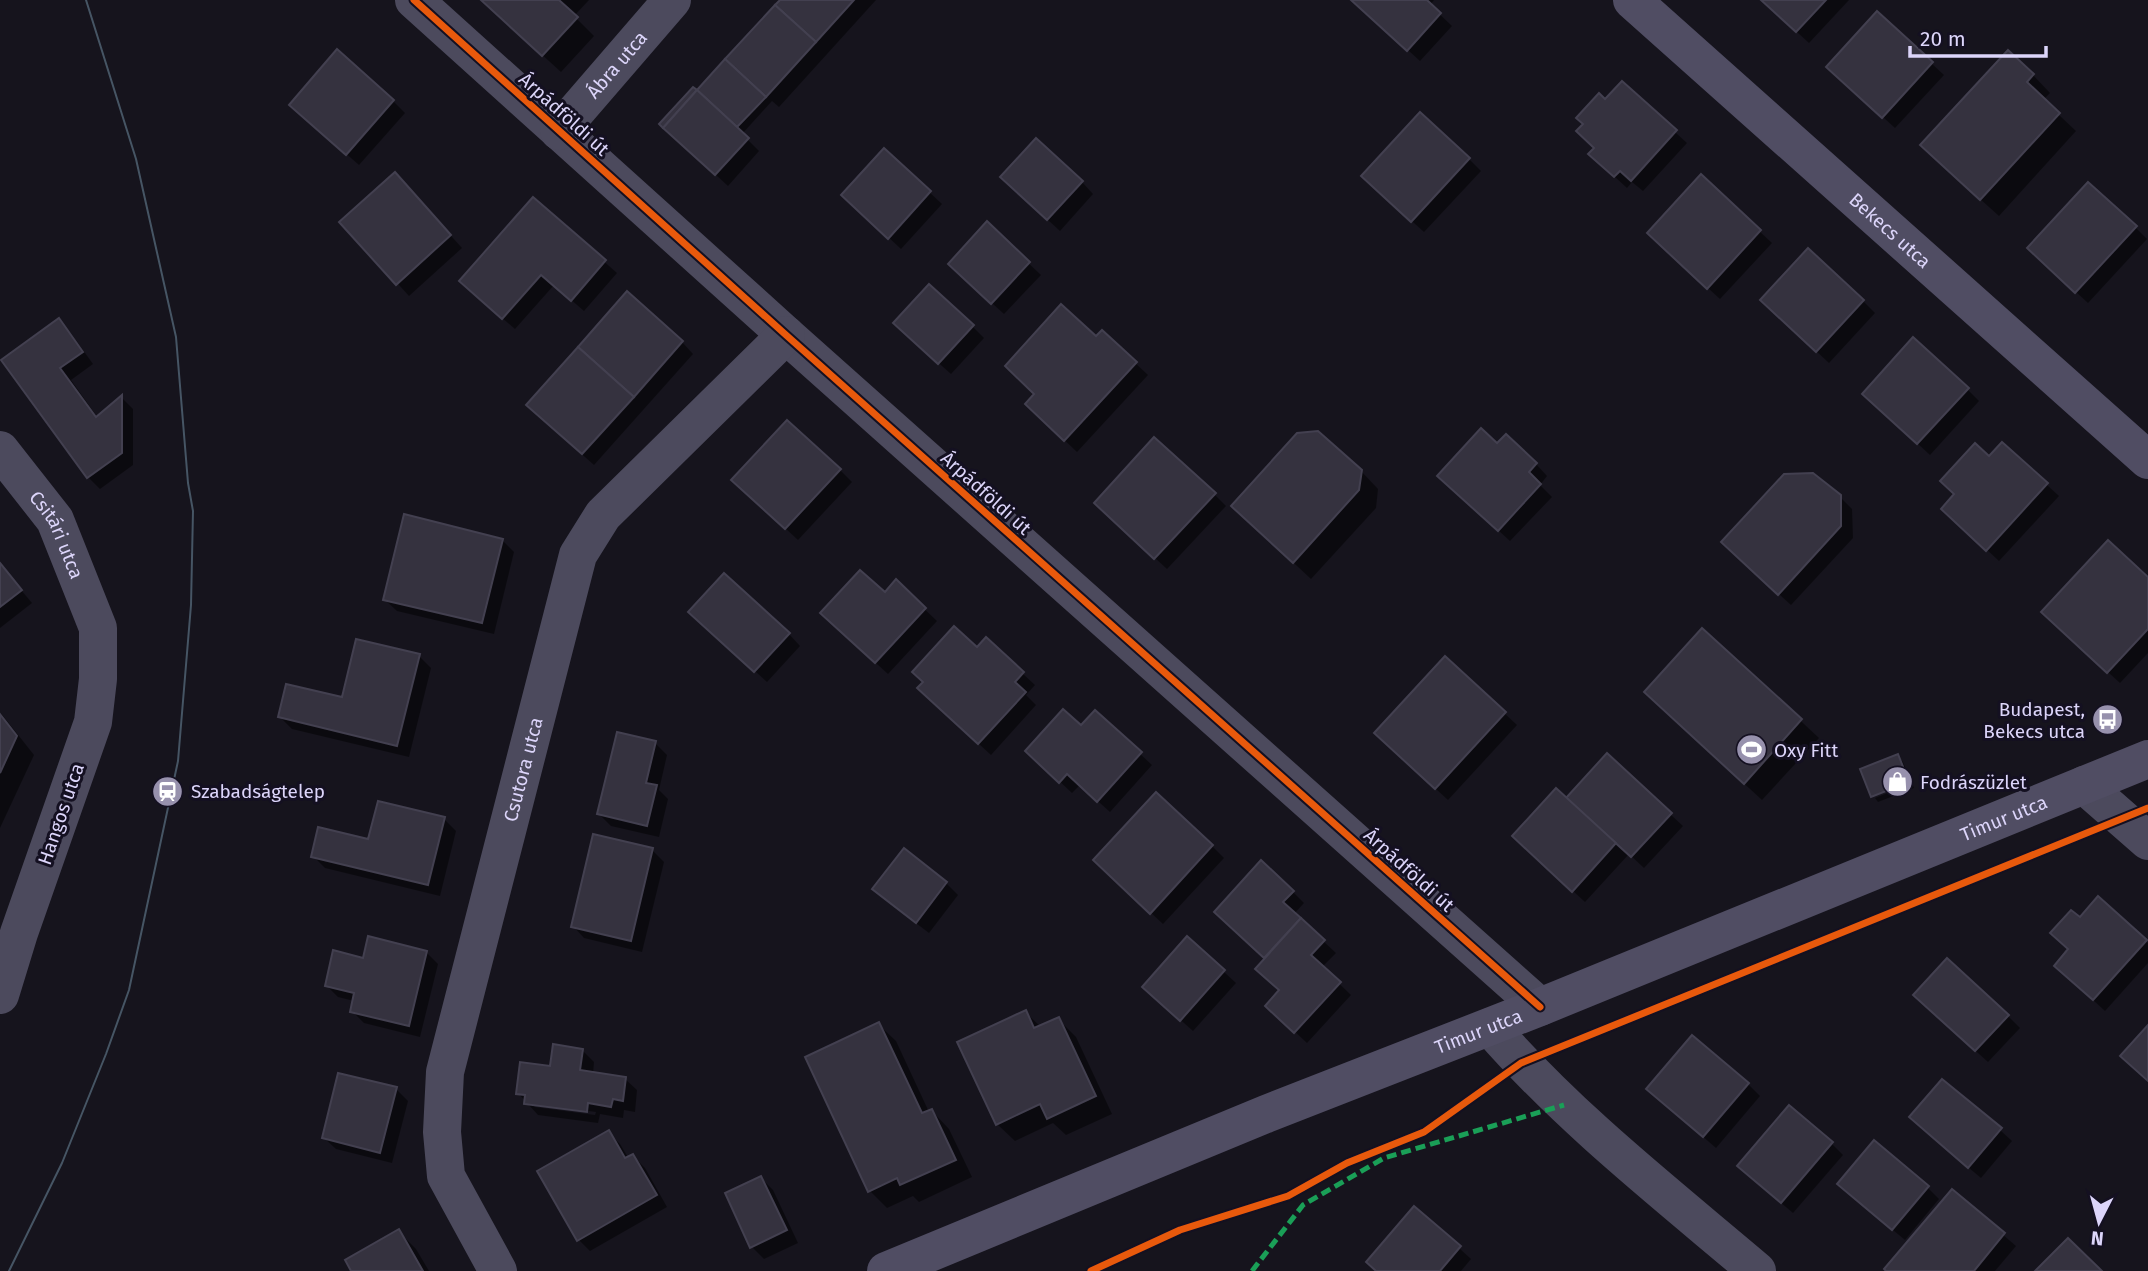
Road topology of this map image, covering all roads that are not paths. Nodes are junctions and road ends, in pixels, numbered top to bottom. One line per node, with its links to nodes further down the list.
1 (414, 0): 4 (street, Árpádföldi út)
2 (672, 0): 4 (street, Ábra utca)
3 (1632, 0): 7 (street, Bekecs utca)
4 (559, 131): 5 (street, Árpádföldi út)
5 (786, 335): 13 (street, Árpádföldi út); 15 (street, Csutora utca)
6 (0, 450): 8 (street, Csitári utca)
7 (2148, 460)
8 (98, 628): 12 (street, Hangos utca)
9 (2148, 759): 10 (street, Timur utca)
10 (2084, 785): 11 (street); 13 (street, Timur utca)
11 (2148, 841)
12 (0, 995)
13 (1539, 1007): 14 (street, Timur utca)
14 (1490, 1027): 16 (street, Timur utca); 17 (street)
15 (498, 1271)
16 (886, 1271)
17 (1757, 1271)

